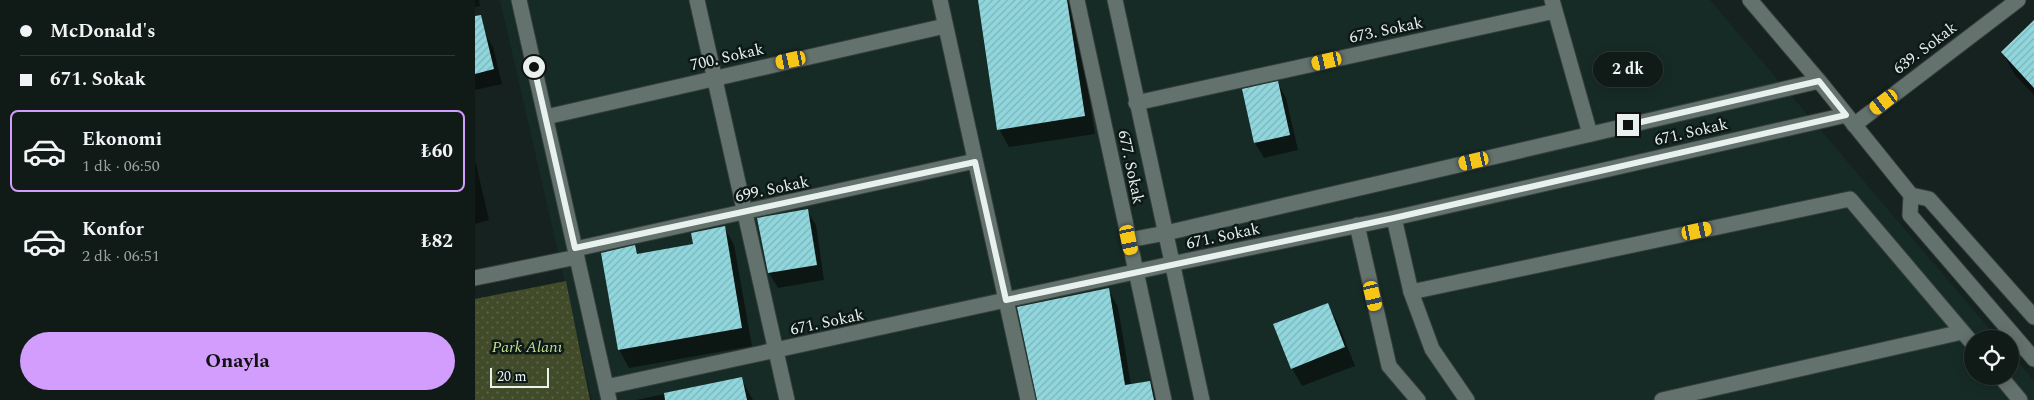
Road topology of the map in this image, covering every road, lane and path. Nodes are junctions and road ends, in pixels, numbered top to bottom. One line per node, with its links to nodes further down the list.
1 (519, 0): 13 (street)
2 (697, 0): 10 (street)
3 (940, 0): 9 (street)
4 (1077, 0): 22 (street, 677. Sokak)
5 (1115, 0): 12 (street, 677. Sokak)
6 (1750, 0): 11 (street)
7 (2018, 0): 14 (street, 639. Sokak)
8 (1554, 6): 12 (street, 673. Sokak); 15 (street)
9 (945, 26): 10 (street, 700. Sokak); 16 (street)
10 (714, 77): 13 (street, 700. Sokak); 18 (street)
11 (1819, 81): 14 (street); 15 (street, 671. Sokak)
12 (1136, 103): 21 (street, 677. Sokak)
13 (546, 117): 23 (street)
14 (1850, 120): 17 (street); 19 (street, 671. Sokak)
15 (1590, 134): 21 (street, 671. Sokak)
16 (975, 162): 18 (street, 699. Sokak); 28 (street)
17 (1911, 196): 29 (street); 32 (street)
18 (745, 212): 23 (street, 699. Sokak); 31 (street)
19 (1394, 218): 20 (street, 671. Sokak); 27 (street)
20 (1357, 225): 24 (street, 671. Sokak); 39 (street)
21 (1166, 233): 22 (street, 671. Sokak); 24 (street, 677. Sokak)
22 (1129, 240): 25 (street, 677. Sokak)
23 (576, 253): 26 (street, 699. Sokak); 34 (street)
24 (1171, 264): 25 (street, 671. Sokak); 38 (street, 677. Sokak)
25 (1136, 272): 28 (street, 671. Sokak); 37 (street, 677. Sokak)
26 (475, 278)
27 (1411, 292): 30 (street); 40 (street)
28 (1006, 300): 31 (street, 671. Sokak); 36 (street)
29 (2034, 317)
30 (1962, 332): 41 (street)
31 (776, 351): 34 (street, 671. Sokak); 35 (street)
32 (2034, 359)
33 (2008, 385): 42 (street)
34 (608, 394)
35 (787, 400)
36 (1028, 400)
37 (1164, 400)
38 (1202, 400)
39 (1418, 400)
40 (1467, 400)
41 (1662, 400)
42 (2020, 400)

